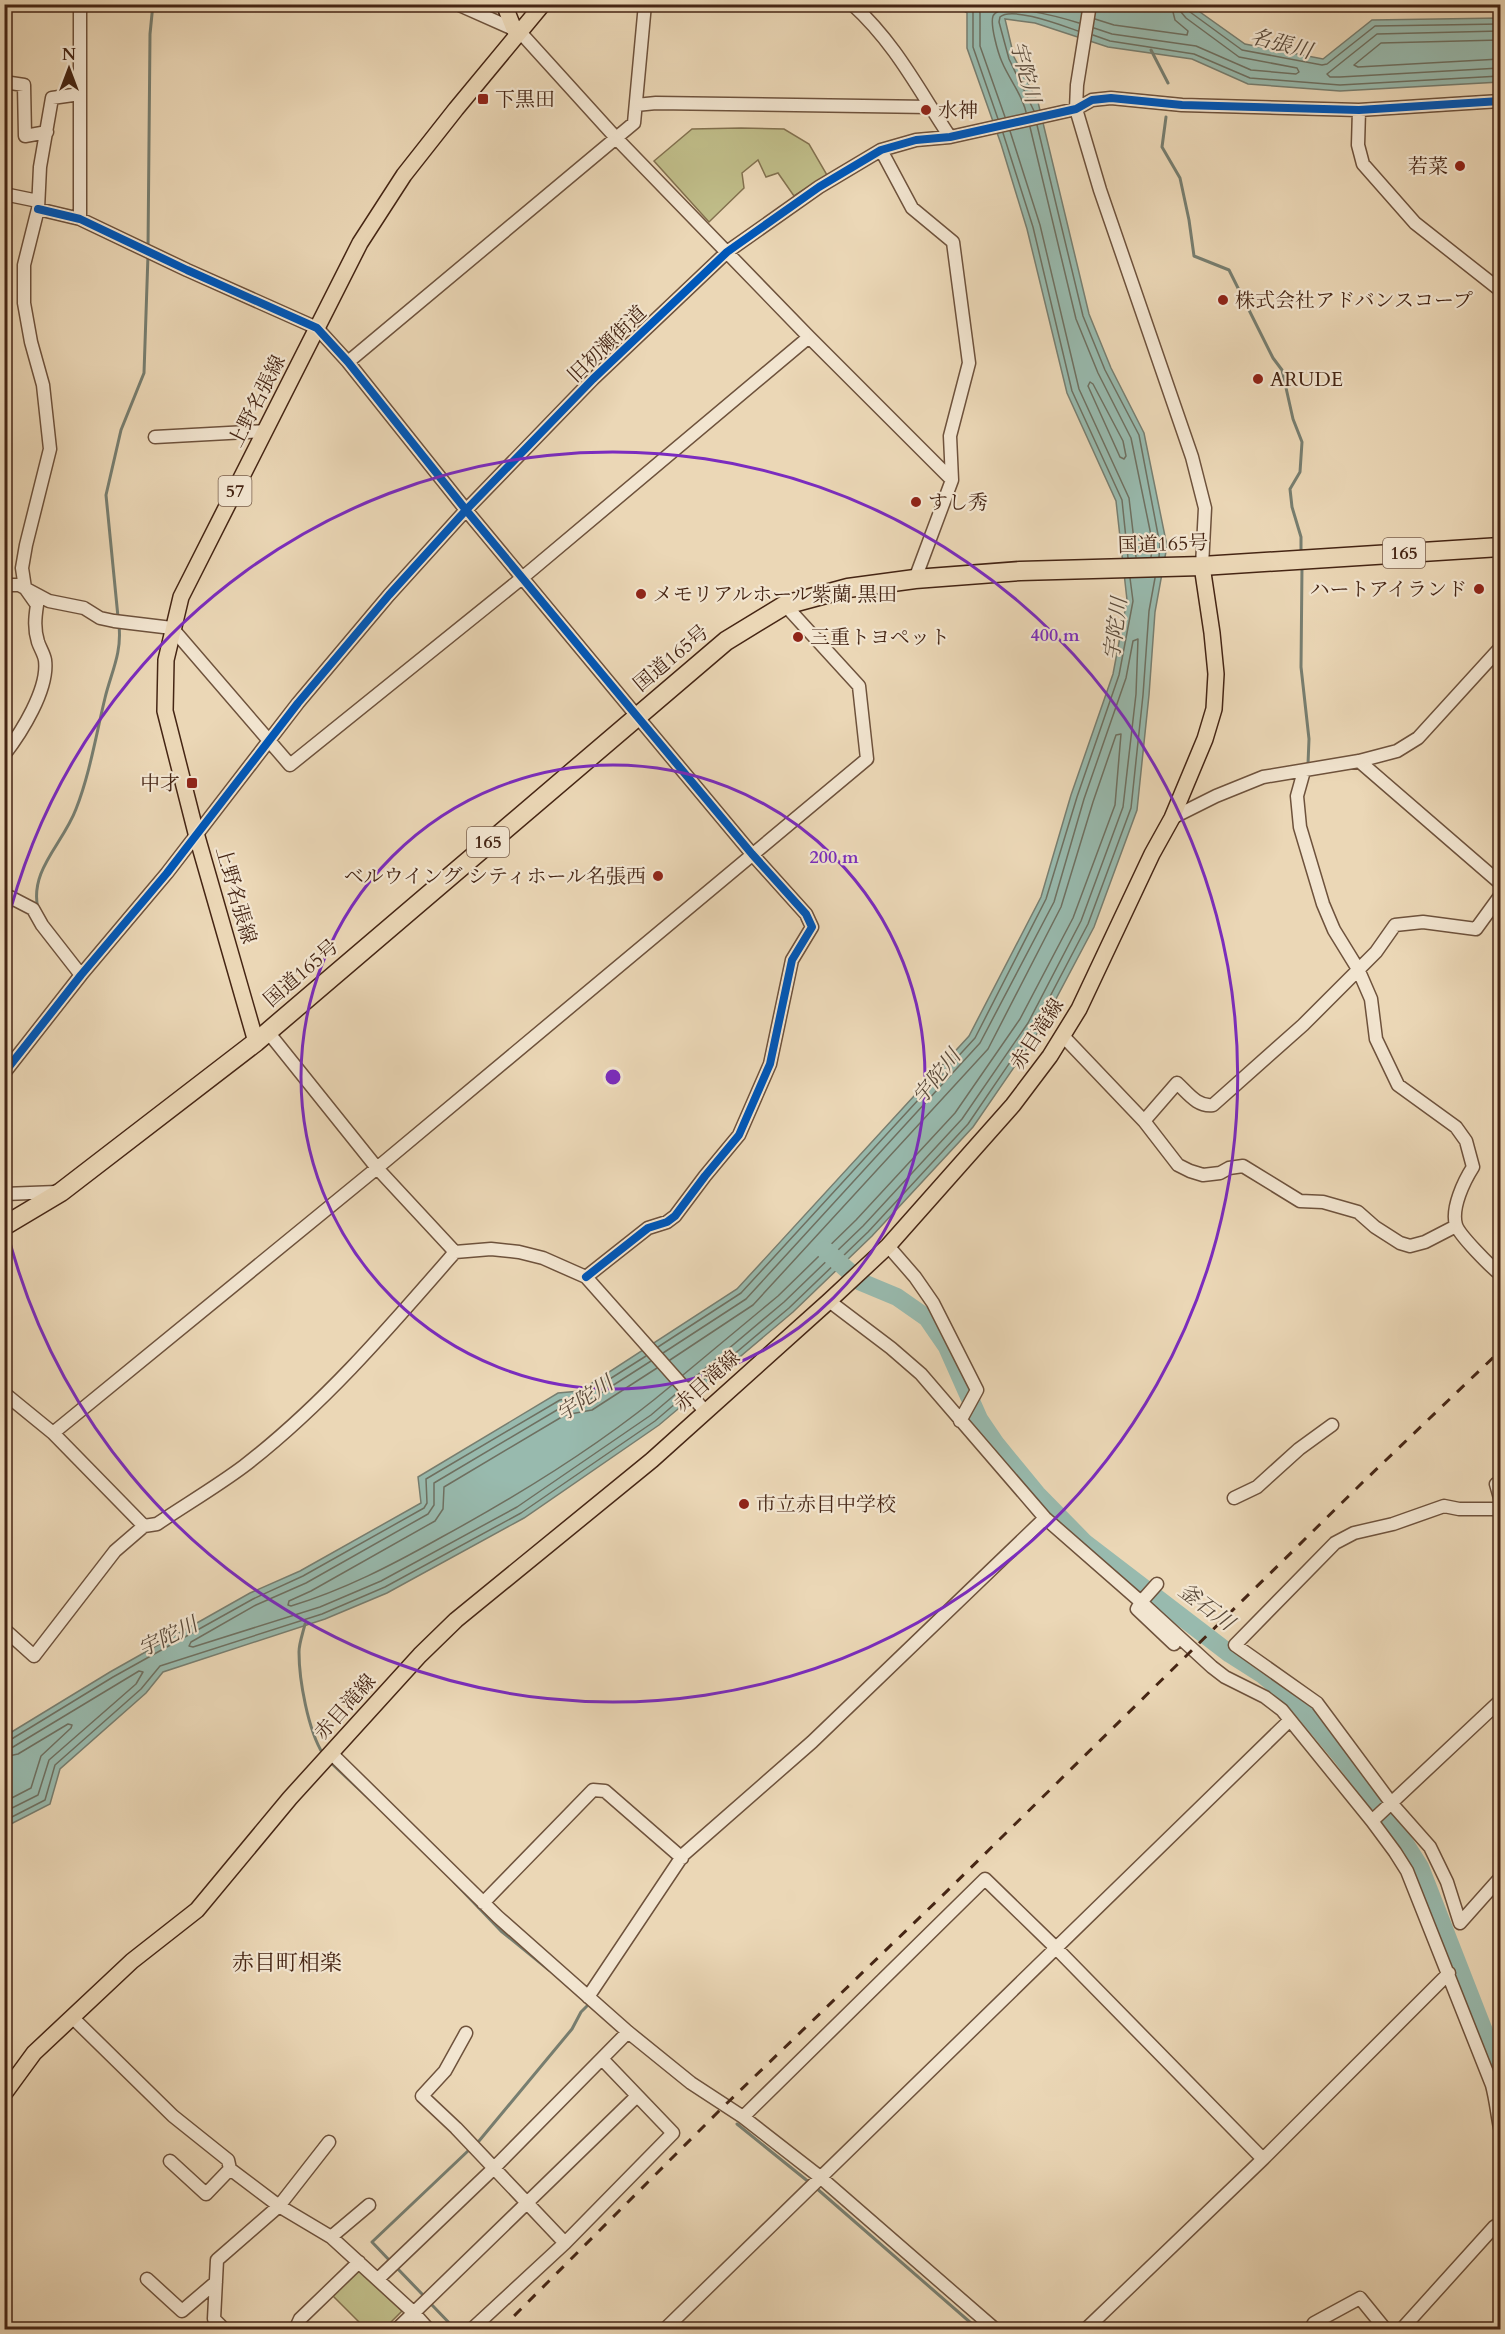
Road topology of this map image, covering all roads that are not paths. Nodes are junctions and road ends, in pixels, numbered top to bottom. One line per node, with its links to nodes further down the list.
1 (80, 4): 10 (street)
2 (457, 4): 8 (street)
3 (504, 4): 8 (main road)
4 (543, 4): 8 (main road, 上野名張線 / 57)
5 (645, 4): 12 (street)
6 (852, 4): 13 (street)
7 (1090, 4): 14 (street)
8 (517, 30): 18 (street); 25 (main road, 上野名張線 / 57)
9 (4, 82): 16 (street)
10 (80, 94): 16 (street); 22 (street)
11 (1500, 100): 15 (street, 旧初瀬街道)
12 (636, 105): 13 (street); 18 (street)
13 (930, 107): 17 (street)
14 (1071, 110): 15 (street, 旧初瀬街道); 17 (street, 旧初瀬街道); 33 (street)
15 (1359, 110): 24 (street)
16 (47, 132): 21 (street)
17 (953, 136): 19 (street, 旧初瀬街道)
18 (617, 139): 23 (street); 27 (street)
19 (881, 150): 23 (street, 旧初瀬街道); 30 (street)
20 (4, 194): 21 (street)
21 (38, 205): 22 (street); 37 (street)
22 (80, 219): 25 (street)
23 (727, 252): 26 (street); 31 (street, 旧初瀬街道)
24 (1500, 290)
25 (317, 328): 27 (street); 28 (main road, 上野名張線 / 57)
26 (809, 337): 30 (street); 34 (street)
27 (348, 362): 31 (street)
28 (266, 430): 29 (street); 39 (main road, 上野名張線 / 57)
29 (155, 437)
30 (952, 480): 35 (street)
31 (466, 510): 34 (street); 42 (street, 旧初瀬街道)
32 (1500, 547): 33 (highway, 国道165号 / 165)
33 (1195, 566): 35 (highway, 国道165号 / 165); 46 (main road, 赤目滝線)
34 (522, 578): 41 (street); 42 (street)
35 (915, 579): 38 (highway, 国道165号 / 165)
36 (4, 585): 37 (street)
37 (25, 588): 39 (street); 43 (street)
38 (785, 605): 41 (highway, 国道165号 / 165); 48 (street)
39 (172, 628): 42 (street); 47 (main road, 上野名張線 / 57)
40 (1500, 648): 44 (street)
41 (636, 716): 48 (street); 55 (highway, 国道165号 / 165)
42 (268, 740): 47 (street, 旧初瀬街道)
43 (4, 755)
44 (1359, 761): 45 (street); 49 (street)
45 (1304, 771): 46 (street); 52 (street)
46 (1172, 818): 54 (main road, 赤目滝線)
47 (196, 833): 53 (street, 旧初瀬街道); 55 (main road, 上野名張線 / 57)
48 (752, 854): 58 (street); 66 (street)
49 (1500, 883)
50 (4, 894): 53 (street)
51 (1500, 896): 52 (street)
52 (1358, 969): 57 (street); 62 (street)
53 (81, 975): 56 (street, 旧初瀬街道)
54 (1063, 1036): 57 (street); 63 (main road, 赤目滝線)
55 (262, 1037): 58 (street); 59 (highway, 国道165号 / 165)
56 (4, 1072)
57 (1144, 1121): 62 (street)
58 (377, 1167): 64 (street); 72 (street)
59 (61, 1192): 60 (street); 61 (highway, 国道165号 / 165)
60 (4, 1194)
61 (4, 1226)
62 (1456, 1226): 65 (street)
63 (888, 1246): 67 (main road, 赤目滝線); 70 (street)
64 (455, 1252): 66 (street); 78 (street)
65 (1500, 1274)
66 (586, 1277): 69 (street)
67 (829, 1301): 69 (main road, 赤目滝線); 70 (street)
68 (4, 1393): 72 (street)
69 (703, 1409): 85 (main road, 赤目滝線)
70 (960, 1421): 77 (street)
71 (1332, 1425): 74 (street)
72 (53, 1433): 78 (street)
73 (1500, 1483): 75 (street)
74 (1234, 1498)
75 (1500, 1498)
76 (1500, 1509): 86 (street)
77 (1045, 1518): 80 (street); 88 (street)
78 (144, 1526): 81 (street)
79 (1156, 1586): 80 (street)
80 (1143, 1601): 82 (street); 84 (street)
81 (4, 1629)
82 (1174, 1644)
83 (1500, 1701): 86 (street)
84 (1290, 1720): 87 (street); 91 (street)
85 (328, 1758): 90 (street); 94 (main road, 赤目滝線)
86 (1390, 1805): 87 (street); 89 (street)
87 (1375, 1819): 92 (street)
88 (681, 1858): 90 (street); 93 (street)
89 (1500, 1878)
90 (483, 1903): 93 (street)
91 (1056, 1948): 101 (street); 104 (street); 108 (street)
92 (1449, 1973): 100 (street); 104 (street)
93 (588, 1996): 95 (street)
94 (73, 2018): 98 (main road, 赤目滝線); 106 (street)
95 (628, 2032): 97 (street); 101 (street)
96 (466, 2033): 107 (street)
97 (603, 2060): 99 (street); 107 (street)
98 (4, 2094)
99 (637, 2096): 109 (street); 114 (street)
100 (1499, 2105): 102 (street)
101 (743, 2117): 108 (street)
102 (1500, 2128)
103 (329, 2142): 111 (street)
104 (1263, 2159): 127 (street)
105 (170, 2161): 106 (street)
106 (230, 2169): 111 (street)
107 (493, 2169): 109 (street); 117 (street)
108 (815, 2182): 125 (street); 126 (street)
109 (527, 2204): 114 (street); 119 (street)
110 (369, 2205): 113 (street)
111 (279, 2206): 113 (street); 118 (street)
112 (1500, 2223): 130 (street)
113 (332, 2237): 115 (street)
114 (565, 2243): 124 (street)
115 (359, 2262): 117 (street); 121 (street)
116 (147, 2279): 118 (street)
117 (378, 2279): 119 (street)
118 (216, 2282): 120 (street)
119 (413, 2312): 122 (street); 123 (street)
120 (225, 2330)
121 (295, 2330)
122 (396, 2330)
123 (429, 2330)
124 (471, 2330)
125 (664, 2330)
126 (996, 2330)
127 (1085, 2330)
128 (1310, 2330): 129 (street)
129 (1386, 2330)
130 (1401, 2330)

